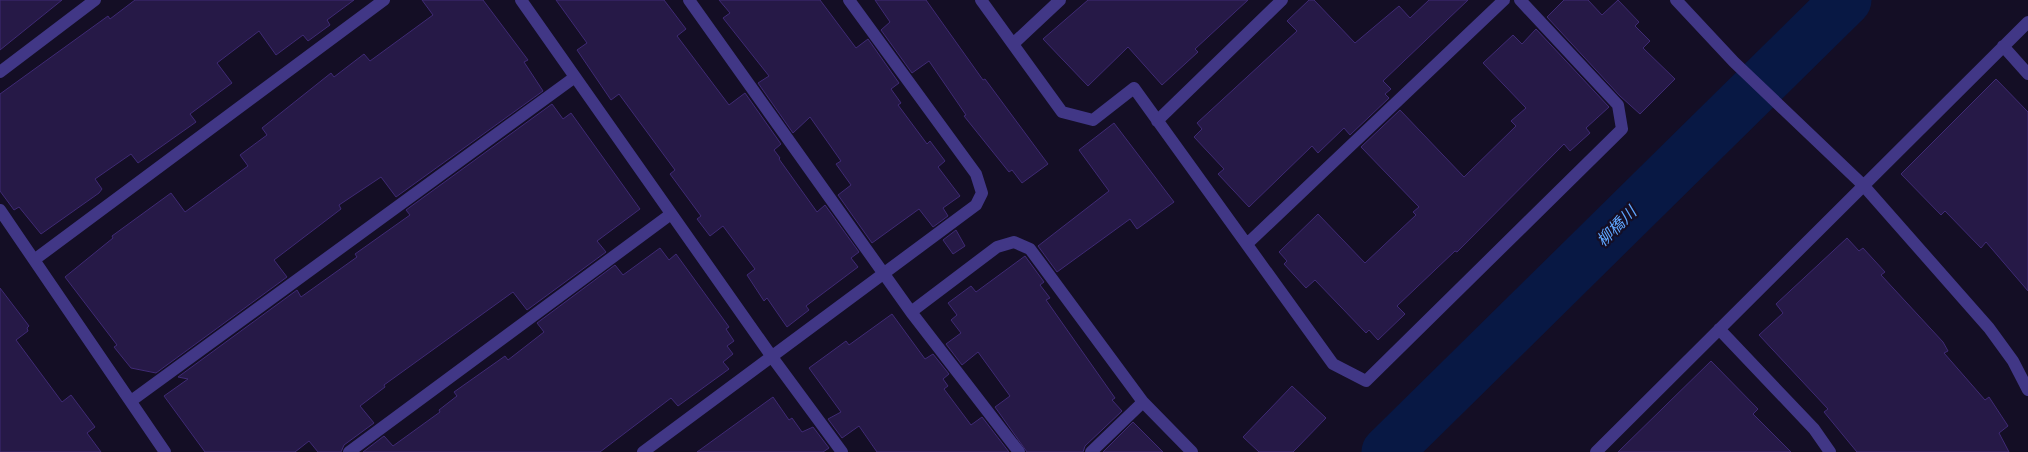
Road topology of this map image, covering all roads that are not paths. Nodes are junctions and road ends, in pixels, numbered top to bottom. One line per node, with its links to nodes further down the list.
1 (95, 0): 15 (street)
2 (384, 0): 23 (street)
3 (521, 0): 17 (street)
4 (689, 0): 24 (street)
5 (849, 0): 24 (street)
6 (981, 0): 13 (street)
7 (1060, 0): 13 (street)
8 (1282, 0): 18 (street)
9 (1504, 0): 22 (street)
10 (1520, 0): 22 (street)
11 (1676, 0): 19 (street)
12 (2028, 22): 14 (street)
13 (1013, 44): 18 (street)
14 (2003, 46): 16 (street); 19 (street)
15 (0, 72)
16 (2028, 74)
17 (575, 77): 21 (street); 29 (street)
18 (1157, 121): 22 (street)
19 (1864, 185): 26 (street); 28 (street)
20 (0, 210): 23 (street)
21 (671, 214): 27 (street); 32 (street)
22 (1247, 244)
23 (34, 260): 29 (street)
24 (883, 274): 25 (street); 27 (street)
25 (910, 312): 30 (street); 35 (street)
26 (1720, 329): 38 (street); 39 (street)
27 (772, 358): 33 (street); 34 (street)
28 (2028, 390)
29 (131, 401): 31 (street)
30 (1142, 402): 36 (street); 37 (street)
31 (166, 452)
32 (349, 452)
33 (643, 452)
34 (842, 452)
35 (1019, 452)
36 (1092, 452)
37 (1192, 452)
38 (1596, 452)
39 (1830, 452)

